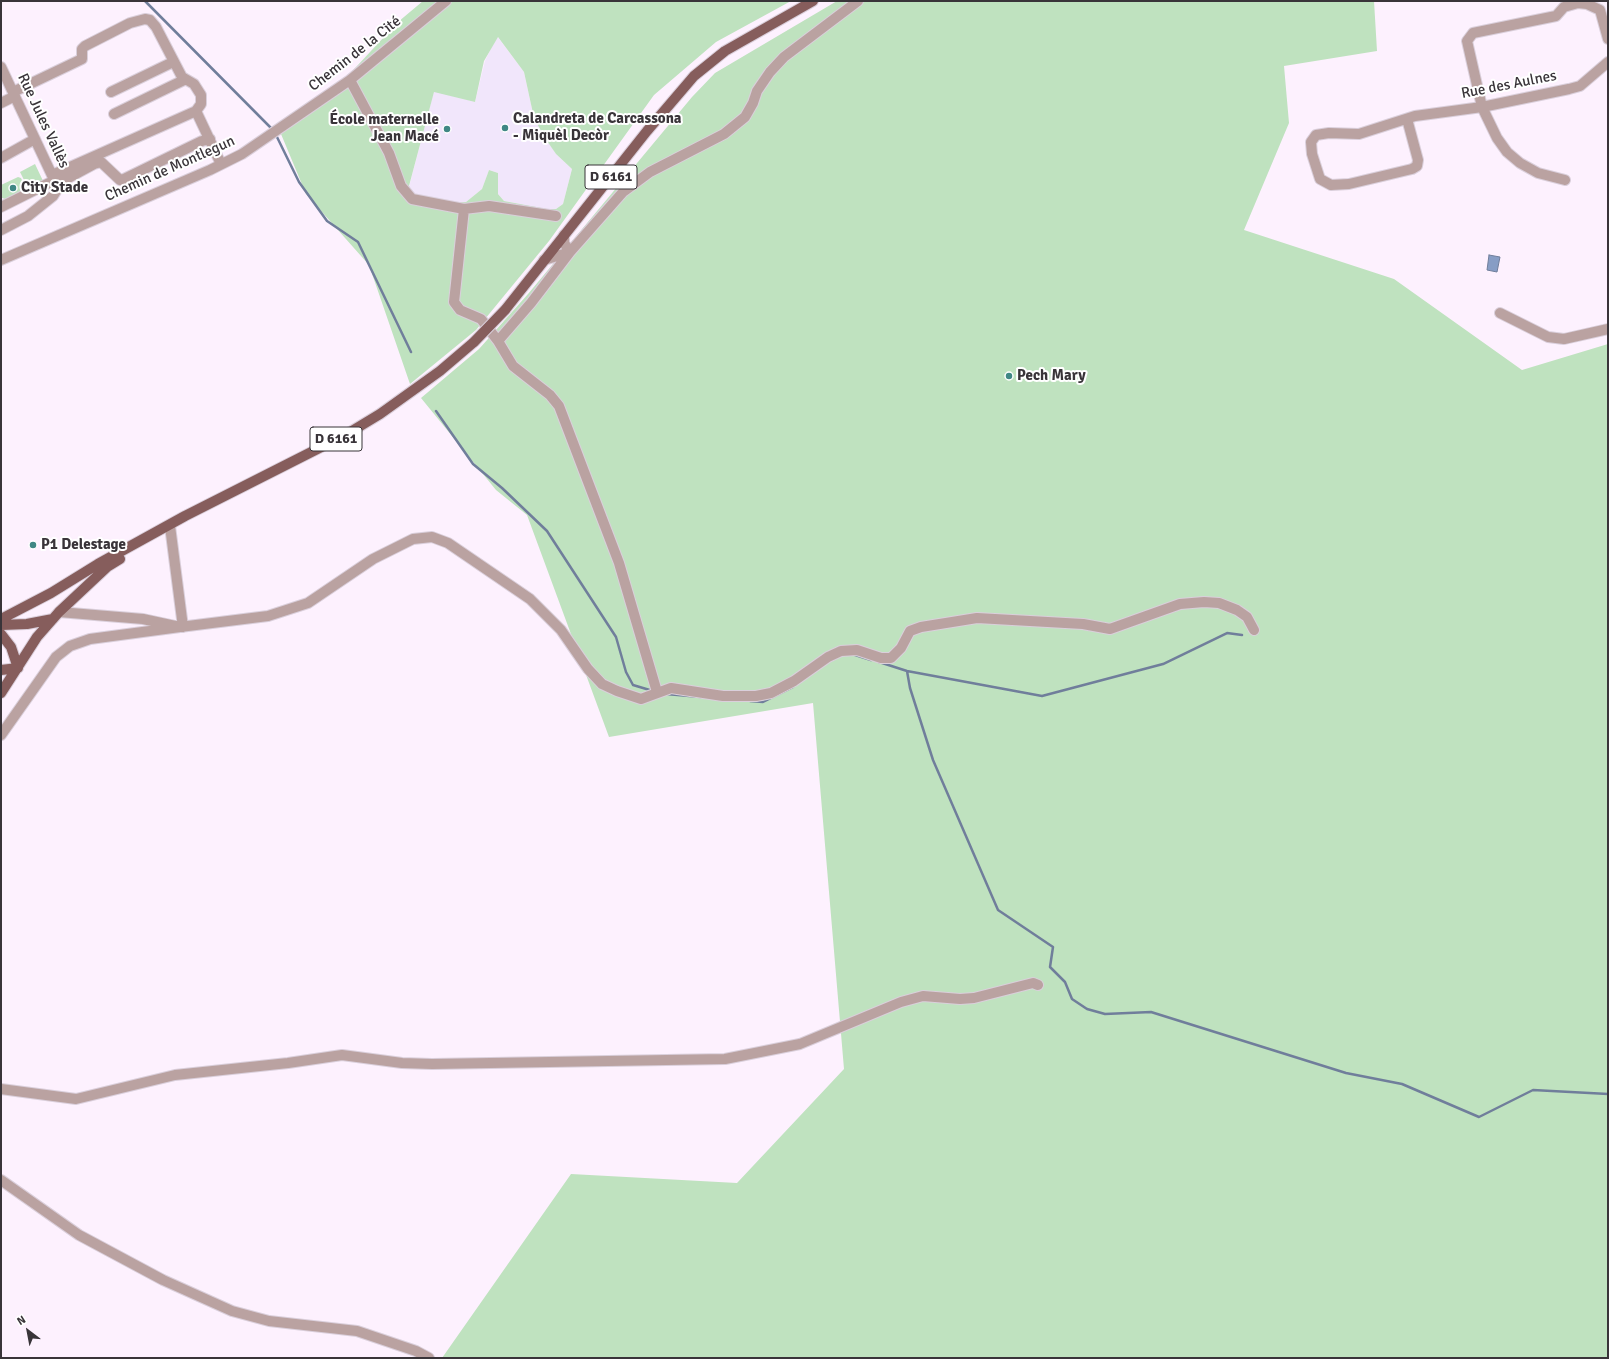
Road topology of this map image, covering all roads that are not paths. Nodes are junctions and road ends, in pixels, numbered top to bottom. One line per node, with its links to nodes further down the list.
1 (446, 1): 9 (street, Chemin de la Cité)
2 (813, 1): 28 (main road, D 6161)
3 (858, 1): 29 (street)
4 (1608, 39): 13 (street)
5 (173, 62): 8 (street); 10 (street); 11 (street)
6 (1608, 62): 13 (street, Rue des Aulnes)
7 (1, 67): 11 (street, Rue Jules Vallès)
8 (184, 80): 14 (street); 15 (street)
9 (350, 80): 17 (street, Chemin de la Cité); 25 (street)
10 (111, 92)
11 (14, 94): 12 (street); 18 (street, Rue Jules Vallès)
12 (1, 103)
13 (1482, 108): 16 (street, Rue des Aulnes); 22 (street)
14 (196, 111): 19 (street); 23 (street)
15 (114, 114)
16 (1407, 119): 16 (street, Rue des Aulnes)
17 (281, 129): 21 (street, Chemin de Montlegun)
18 (36, 139): 20 (street); 23 (street, Rue Jules Vallès)
19 (210, 139): 21 (street); 23 (street)
20 (1, 158)
21 (221, 164): 30 (street, Chemin de Montlegun)
22 (1565, 180)
23 (56, 182): 24 (street); 27 (street)
24 (1, 207)
25 (464, 209): 26 (street); 34 (street)
26 (556, 216)
27 (1, 230)
28 (564, 235): 29 (street); 31 (main road, D 6161)
29 (570, 252): 31 (street); 34 (street)
30 (1, 260)
31 (544, 260): 35 (main road, D 6161, bridge)
32 (1500, 313): 33 (street)
33 (1608, 329)
34 (498, 341): 45 (street)
35 (185, 516): 36 (main road, D 6161); 38 (main road)
36 (170, 526): 37 (main road, D 6161); 40 (street)
37 (56, 615): 39 (main road); 40 (street); 43 (main road, D 6161)
38 (1, 619)
39 (1, 625)
40 (182, 627): 45 (street); 47 (street)
41 (1254, 630): 45 (street)
42 (1, 634): 43 (main road)
43 (18, 668): 44 (main road); 46 (main road, D 6161)
44 (1, 670)
45 (656, 692)
46 (1, 693)
47 (1, 735)
48 (1038, 985): 49 (street)
49 (1, 1089)
50 (1, 1180): 51 (street)
51 (429, 1358)

